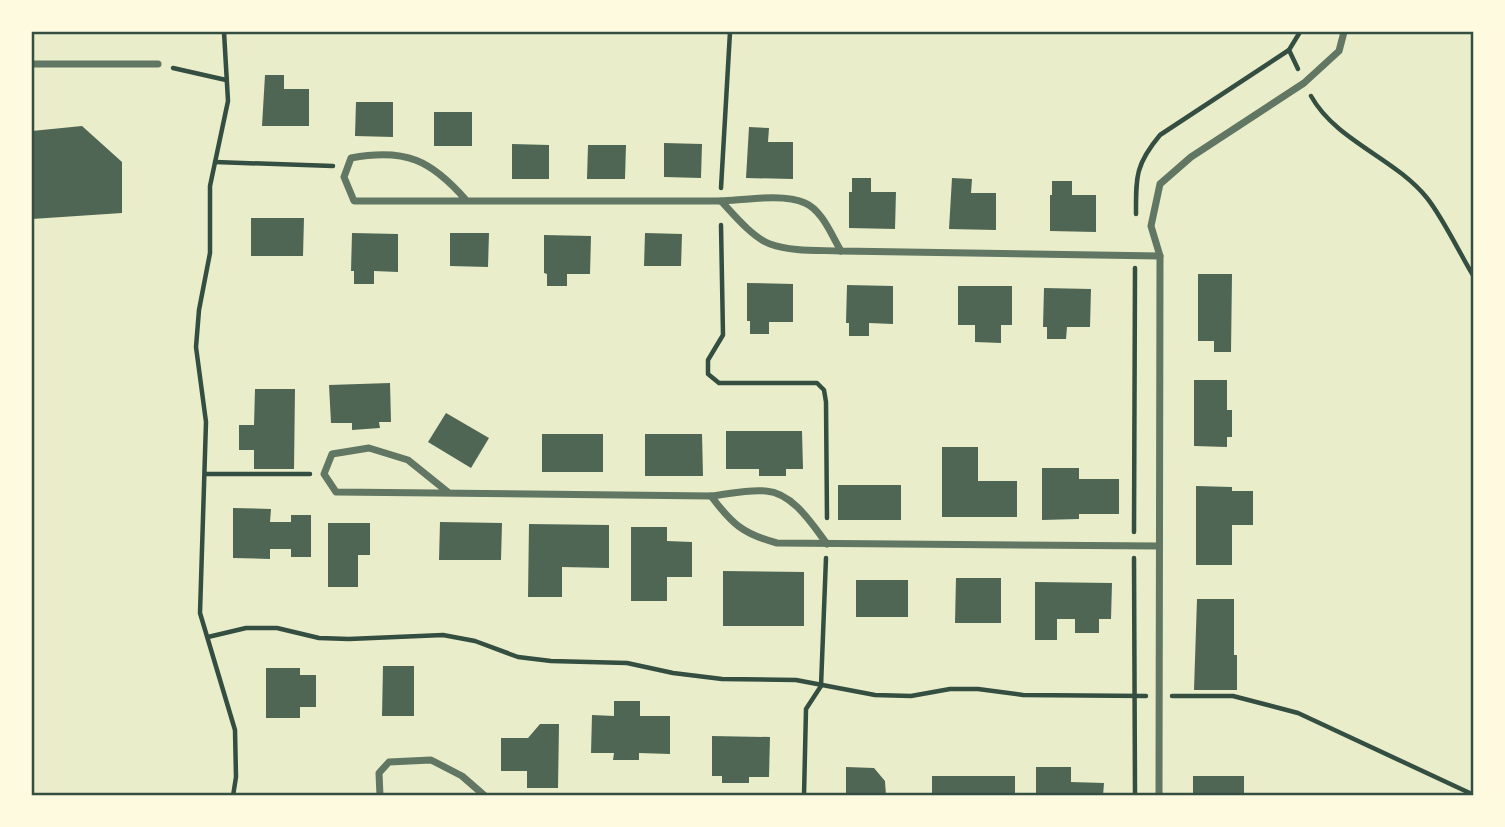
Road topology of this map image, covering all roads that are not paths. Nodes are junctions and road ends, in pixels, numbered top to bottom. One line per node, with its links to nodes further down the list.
1 (1344, 32): 7 (street)
2 (32, 64): 3 (street)
3 (158, 64)
4 (466, 200): 4 (street); 5 (street)
5 (721, 201): 6 (street); 6 (street)
6 (841, 251): 7 (street)
7 (1160, 256): 11 (street)
8 (449, 493): 8 (street); 9 (street)
9 (711, 496): 10 (street); 10 (street)
10 (827, 544): 11 (street)
11 (1159, 546): 14 (street)
12 (380, 796): 13 (street)
13 (485, 796)
14 (1159, 796)

